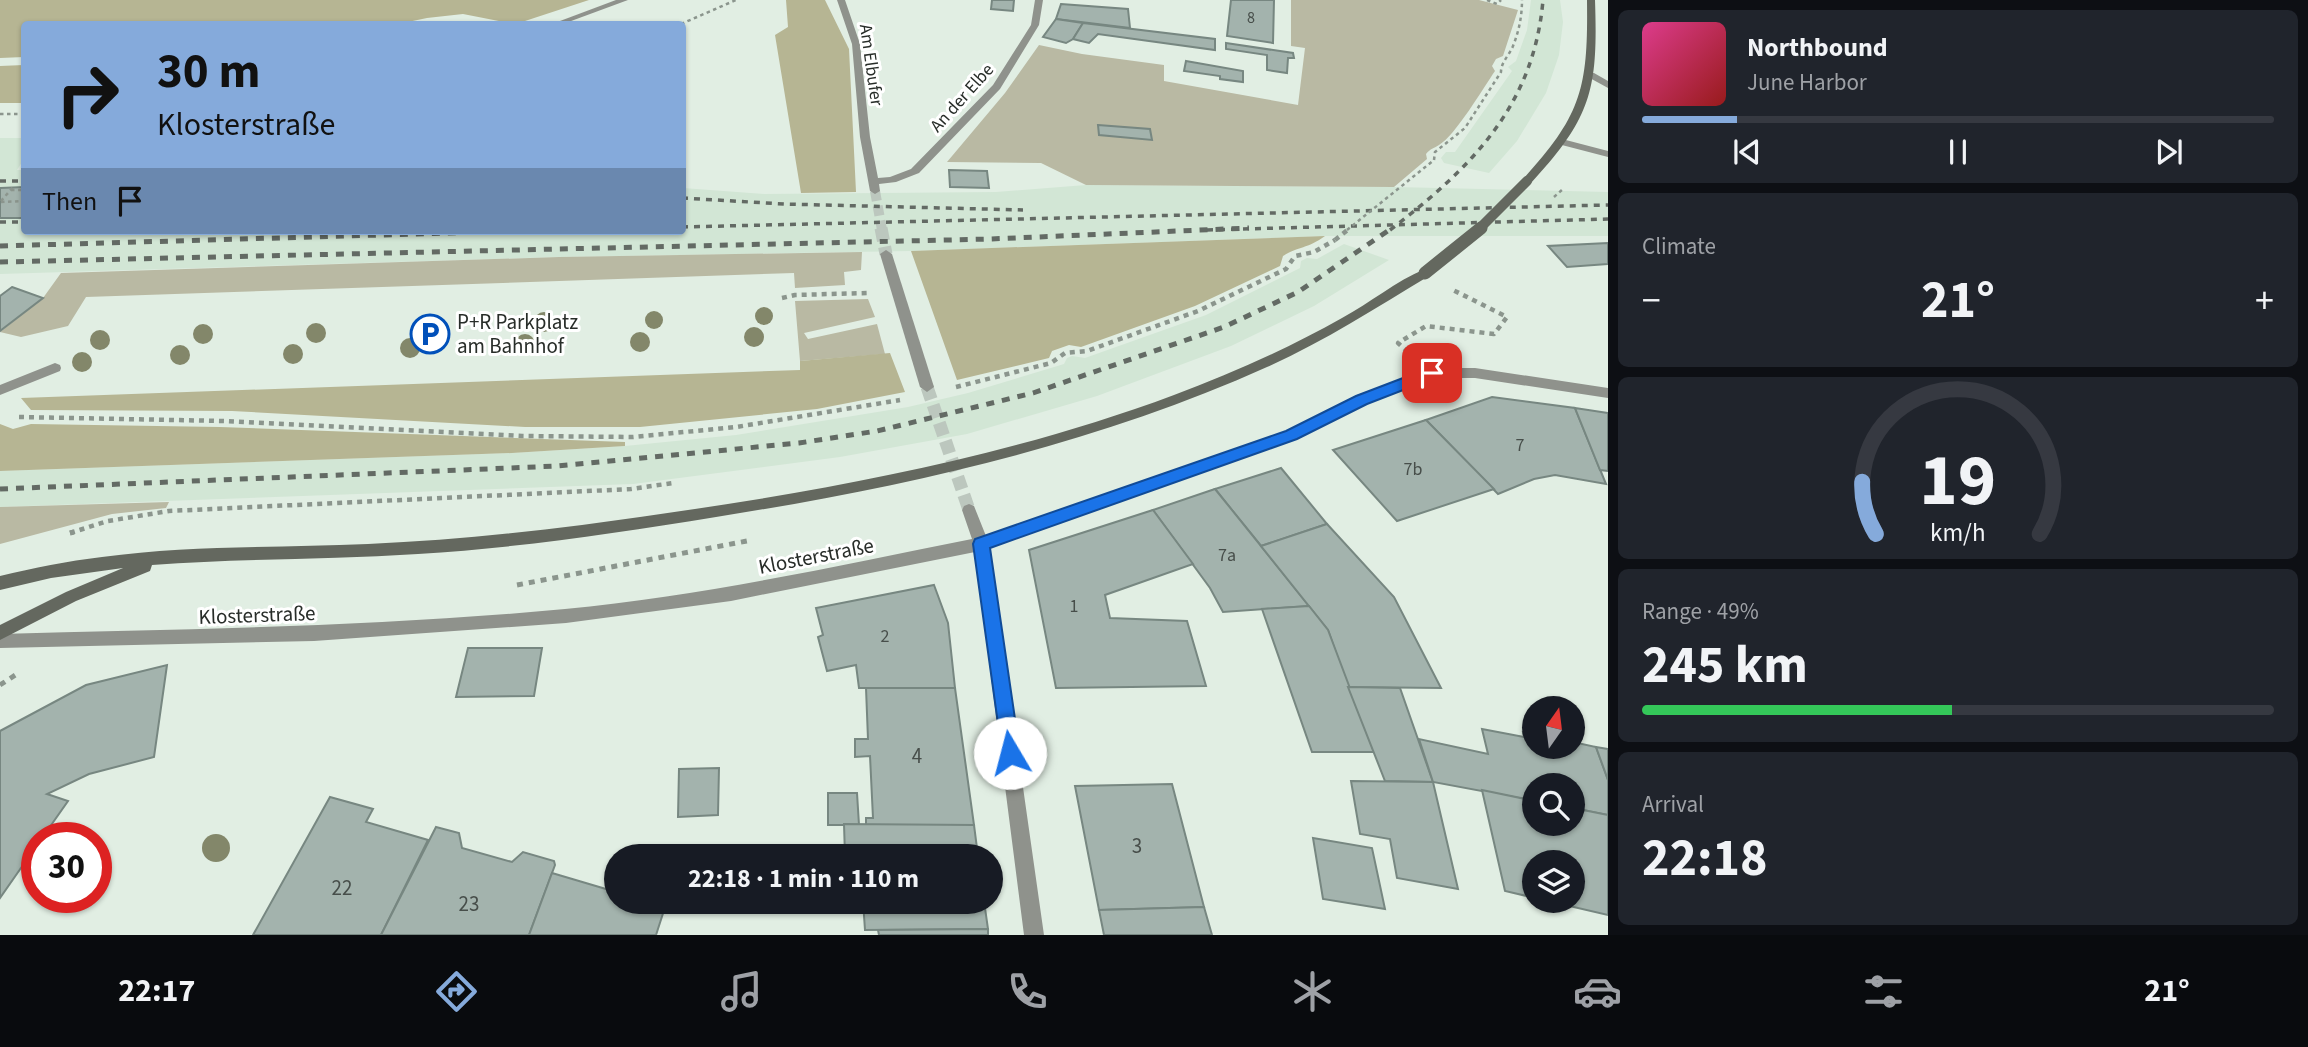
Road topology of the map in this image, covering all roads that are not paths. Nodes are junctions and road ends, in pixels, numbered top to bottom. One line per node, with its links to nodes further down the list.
1 (624, 0): 5 (street)
2 (841, 0): 10 (street, Am Elbufer)
3 (1039, 0): 10 (street, An der Elbe)
4 (1591, 0): 6 (main road)
5 (564, 21)
6 (1591, 75): 7 (street); 8 (main road)
7 (1608, 85)
8 (1562, 142): 9 (street); 18 (main road, bridge)
9 (1608, 154)
10 (874, 186)
11 (886, 254): 13 (street)
12 (55, 368): 14 (street)
13 (927, 387)
14 (0, 390)
15 (1608, 393): 17 (street, Klosterstraße)
16 (970, 510): 17 (street)
17 (981, 544): 21 (street, Klosterstraße); 22 (street)
18 (166, 559): 19 (main road); 20 (main road)
19 (0, 583)
20 (0, 633)
21 (0, 641)
22 (1034, 935)

